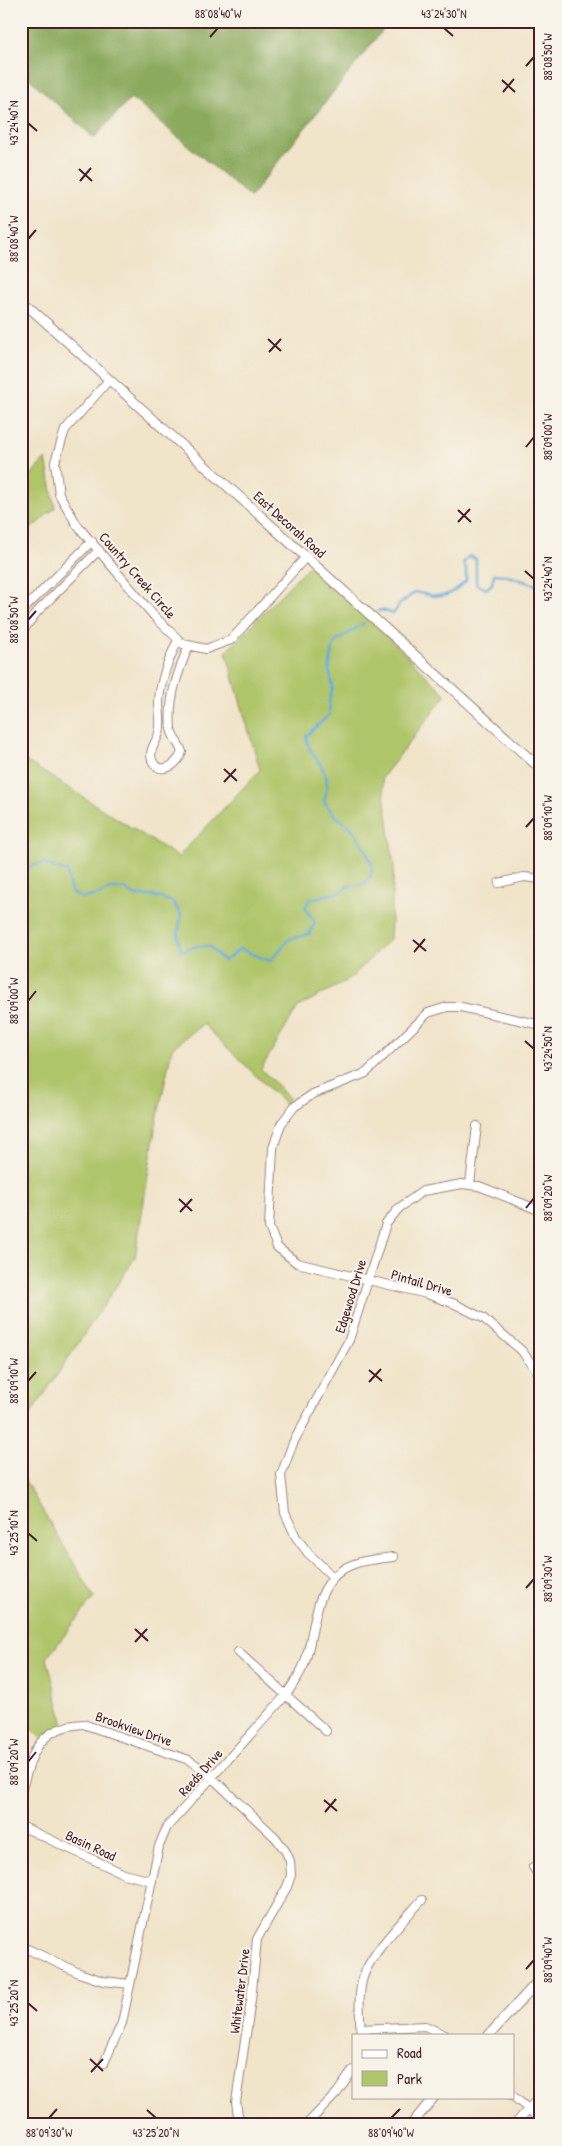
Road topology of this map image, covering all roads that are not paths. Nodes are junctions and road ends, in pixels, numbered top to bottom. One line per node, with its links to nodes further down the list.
1 (21, 300): 2 (street, East Decorah Road)
2 (108, 380): 3 (street, Country Creek Circle); 5 (street, East Decorah Road)
3 (92, 541): 4 (street, Country Creek Circle); 6 (street)
4 (99, 550): 7 (street); 8 (street, Country Creek Circle)
5 (306, 557): 10 (street, Country Creek Circle); 12 (street, East Decorah Road)
6 (21, 612)
7 (21, 633)
8 (178, 640): 10 (street, Country Creek Circle); 10 (street)
9 (21, 645): 11 (street)
10 (189, 646)
11 (21, 663)
12 (541, 769)
13 (541, 879): 14 (street)
14 (499, 883)
15 (541, 1025): 19 (street, Pintail Drive)
16 (477, 1126): 17 (street)
17 (470, 1184): 18 (street, Edgewood Drive); 19 (street, Edgewood Drive)
18 (541, 1211)
19 (368, 1280): 20 (street, Pintail Drive); 22 (street, Edgewood Drive)
20 (541, 1376)
21 (394, 1557): 22 (street)
22 (333, 1577): 24 (street, Reeds Drive)
23 (238, 1652): 24 (street)
24 (286, 1695): 25 (street); 26 (street, Reeds Drive)
25 (326, 1731)
26 (212, 1778): 27 (street, Brookview Drive); 31 (street, Reeds Drive); 46 (street, Whitewater Drive)
27 (21, 1792)
28 (21, 1826): 31 (street, Basin Road)
29 (533, 1867): 30 (street)
30 (541, 1878)
31 (152, 1881): 35 (street, Reeds Drive)
32 (422, 1900): 36 (street)
33 (21, 1946): 35 (street)
34 (541, 1978): 38 (street)
35 (130, 1984): 39 (street, Reeds Drive)
36 (361, 2032): 37 (street)
37 (444, 2034)
38 (491, 2034)
39 (104, 2064)
40 (352, 2071): 47 (street)
41 (541, 2095): 44 (street)
42 (514, 2097): 44 (street)
43 (433, 2098): 48 (street)
44 (528, 2109): 45 (street); 49 (street)
45 (541, 2120)
46 (243, 2125)
47 (306, 2125)
48 (410, 2125)
49 (514, 2125)

